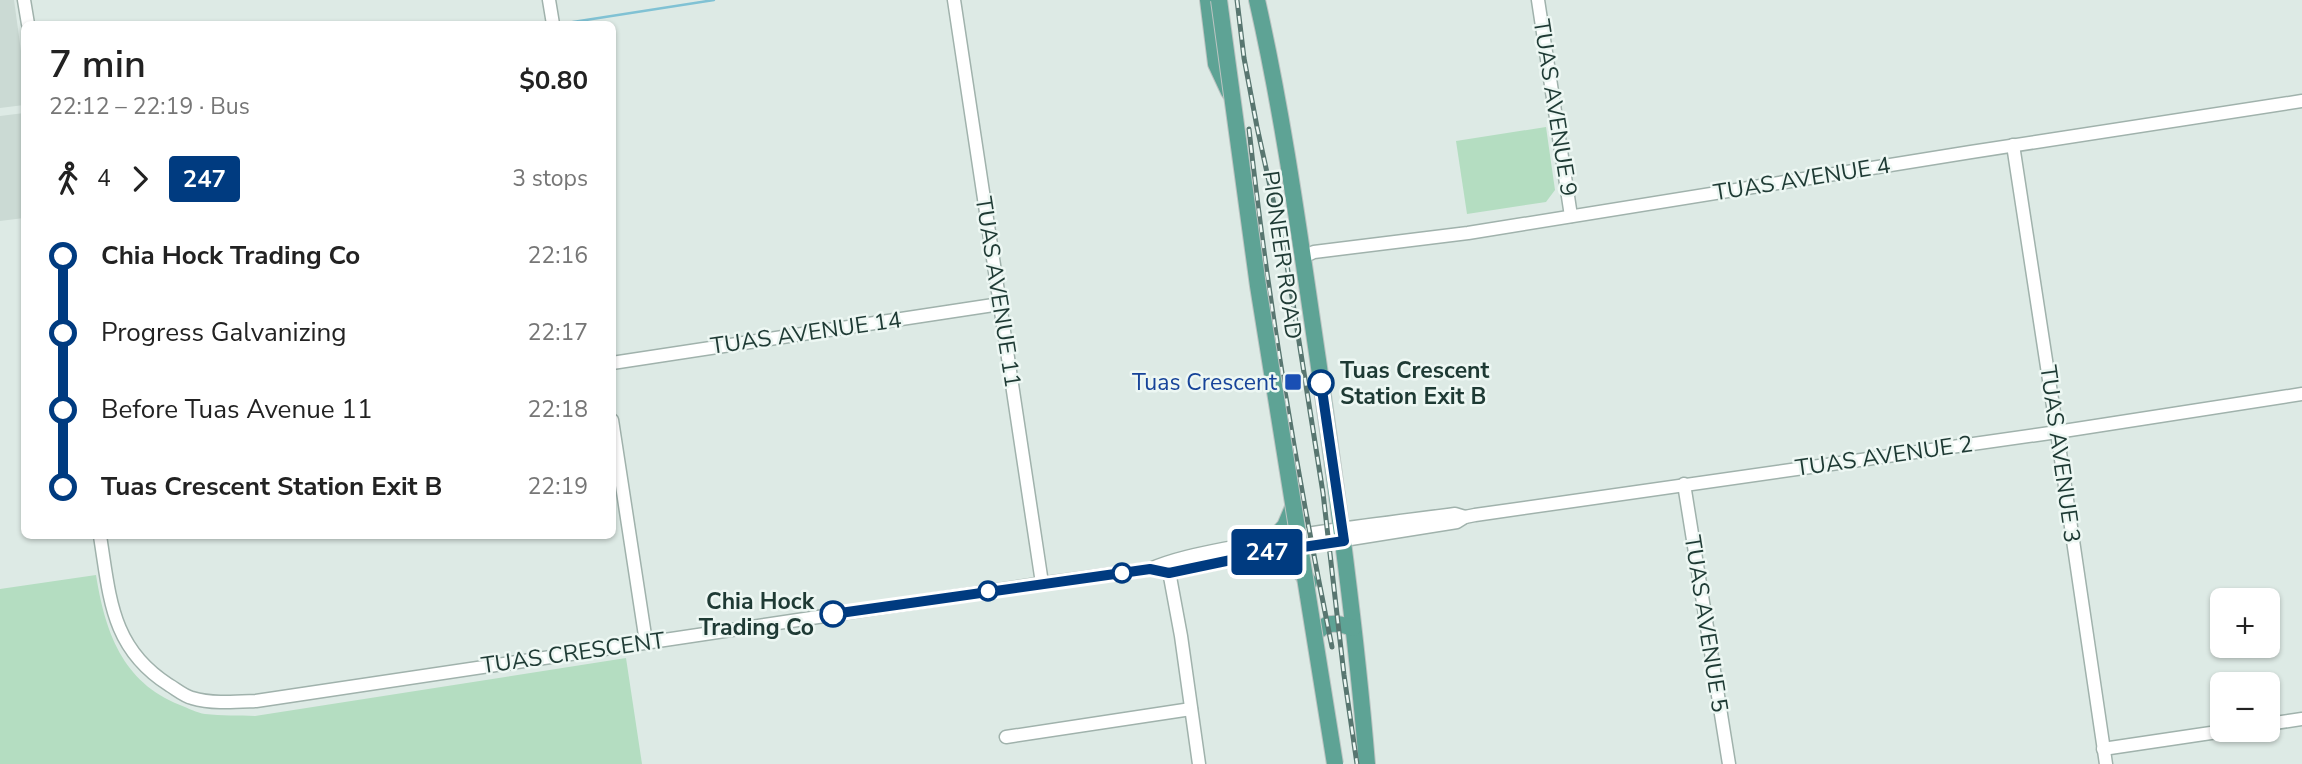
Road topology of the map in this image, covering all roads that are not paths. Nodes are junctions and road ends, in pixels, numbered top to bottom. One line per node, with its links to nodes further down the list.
1 (24, 0): 10 (street)
2 (549, 0): 11 (street)
3 (954, 0): 18 (street, TUAS AVENUE 11)
4 (1208, 0): 13 (main road)
5 (1219, 0): 13 (main road, bridge)
6 (1225, 0): 24 (main road, PIONEER ROAD)
7 (1257, 0): 12 (main road, PIONEER ROAD)
8 (1264, 0): 12 (main road)
9 (1538, 0): 16 (street, TUAS AVENUE 9)
10 (27, 21)
11 (552, 21)
12 (1275, 79): 17 (main road, PIONEER ROAD)
13 (1232, 97): 42 (main road, bridge)
14 (2302, 102): 15 (street, TUAS AVENUE 4)
15 (2012, 145): 16 (street, TUAS AVENUE 4); 21 (street, TUAS AVENUE 3)
16 (1571, 216): 17 (street, TUAS AVENUE 4)
17 (1303, 257): 25 (main road, PIONEER ROAD)
18 (1000, 304): 19 (street, TUAS AVENUE 14); 30 (street, TUAS AVENUE 11)
19 (616, 362)
20 (2302, 394): 21 (street, TUAS AVENUE 2)
21 (2057, 432): 23 (street, TUAS AVENUE 2); 40 (street, TUAS AVENUE 3)
22 (616, 446): 34 (street)
23 (1684, 484): 25 (street, TUAS AVENUE 2); 45 (street, TUAS AVENUE 5)
24 (1296, 500): 27 (main road, PIONEER ROAD); 28 (main road)
25 (1343, 535): 27 (street, TUAS CRESCENT); 32 (main road, PIONEER ROAD)
26 (101, 539): 34 (street, TUAS CRESCENT)
27 (1304, 541): 28 (street, TUAS CRESCENT); 31 (main road, PIONEER ROAD)
28 (1271, 546): 29 (street, TUAS CRESCENT); 31 (main road)
29 (1168, 568): 30 (street, TUAS CRESCENT); 35 (street)
30 (1042, 583): 34 (street, TUAS CRESCENT)
31 (1311, 584): 33 (main road, PIONEER ROAD)
32 (1353, 628): 33 (main road); 44 (main road, PIONEER ROAD)
33 (1319, 630): 43 (main road, PIONEER ROAD)
34 (646, 642)
35 (1191, 709): 39 (street); 41 (street)
36 (2302, 719): 37 (street)
37 (2280, 722)
38 (2210, 733): 40 (street)
39 (1006, 737)
40 (2103, 749): 46 (street, TUAS AVENUE 3)
41 (1199, 764)
42 (1335, 764)
43 (1342, 764)
44 (1367, 764)
45 (1729, 764)
46 (2106, 764)

